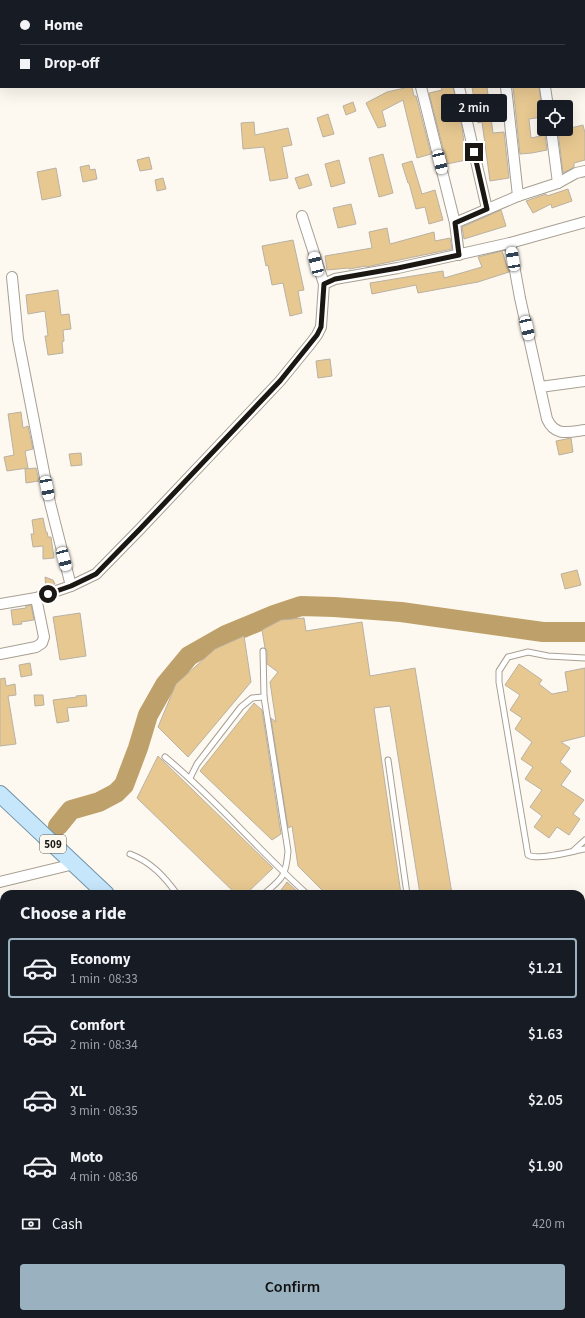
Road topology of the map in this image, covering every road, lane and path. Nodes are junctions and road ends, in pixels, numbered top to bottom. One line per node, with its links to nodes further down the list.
1 (421, 88): 13 (street)
2 (459, 88): 10 (street)
3 (506, 88): 9 (street)
4 (545, 88): 5 (street)
5 (547, 100)
6 (552, 136): 8 (street)
7 (585, 171): 8 (street)
8 (558, 183): 9 (street)
9 (518, 196): 10 (street)
10 (487, 209): 13 (street)
11 (302, 216): 17 (street)
12 (585, 222): 14 (street)
13 (455, 223): 15 (street)
14 (510, 243): 15 (street); 19 (street)
15 (459, 255): 17 (street)
16 (12, 276): 21 (street)
17 (324, 284): 21 (street)
18 (585, 381): 19 (street)
19 (540, 387): 20 (street)
20 (585, 430)
21 (71, 586): 22 (street)
22 (36, 598): 23 (street); 25 (street)
23 (0, 604)
24 (263, 651): 27 (lane)
25 (0, 654)
26 (585, 658): 34 (lane)
27 (264, 697): 30 (lane); 37 (lane)
28 (165, 756): 30 (lane)
29 (388, 760): 43 (lane)
30 (190, 778): 37 (lane)
31 (0, 794): 36 (main road, 509)
32 (585, 840): 34 (lane)
33 (585, 849): 34 (lane)
34 (573, 851)
35 (130, 854): 40 (lane)
36 (74, 864): 38 (street); 39 (main road, 509)
37 (285, 874): 41 (lane); 42 (lane)
38 (0, 882)
39 (102, 890)
40 (174, 890)
41 (268, 890)
42 (303, 890)
43 (406, 890)

